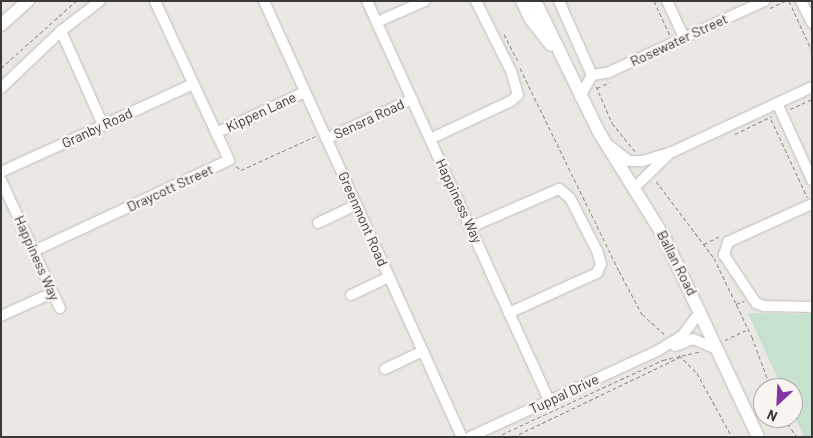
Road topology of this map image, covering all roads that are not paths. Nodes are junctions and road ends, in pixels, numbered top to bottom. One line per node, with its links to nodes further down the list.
1 (28, 1): 16 (main road)
2 (100, 1): 17 (street)
3 (155, 1): 21 (street, Draycott Street)
4 (264, 1): 24 (street, Greenmont Road)
5 (367, 1): 14 (street, Happiness Way)
6 (425, 1): 14 (street)
7 (476, 1): 31 (street)
8 (522, 1): 19 (main road, Ballan Road)
9 (535, 1): 19 (main road, Ballan Road)
10 (559, 1): 20 (street)
11 (668, 1): 18 (street)
12 (764, 1): 18 (street, Rosewater Street)
13 (802, 1): 15 (street)
14 (377, 22): 26 (street, Happiness Way)
15 (812, 23)
16 (1, 25)
17 (61, 31): 23 (street); 28 (street)
18 (682, 34): 20 (street, Rosewater Street)
19 (558, 53): 25 (main road, Ballan Road)
20 (592, 78): 25 (street)
21 (193, 84): 28 (street, Granby Road); 29 (street, Draycott Street)
22 (812, 87): 27 (street)
23 (1, 88)
24 (305, 92): 29 (street, Kippen Lane); 30 (street, Greenmont Road)
25 (580, 97): 32 (main road, Ballan Road)
26 (412, 99): 30 (street, Sensra Road); 31 (street, Happiness Way)
27 (779, 108): 33 (street); 36 (street)
28 (104, 125): 34 (street, Granby Road)
29 (216, 133): 42 (street, Draycott Street)
30 (325, 136): 39 (street, Greenmont Road)
31 (430, 138): 41 (street, Happiness Way)
32 (606, 143): 33 (street); 37 (main road, Ballan Road)
33 (670, 153): 37 (street)
34 (1, 172)
35 (1, 180): 42 (street, Happiness Way)
36 (812, 180)
37 (635, 187): 48 (main road, Ballan Road)
38 (809, 201): 46 (street)
39 (356, 205): 40 (street); 43 (street, Greenmont Road)
40 (318, 223)
41 (471, 228): 49 (street, Happiness Way); 49 (street)
42 (34, 251): 44 (street, Happiness Way)
43 (389, 277): 45 (street); 53 (street, Greenmont Road)
44 (52, 293): 47 (street, Happiness Way); 50 (street)
45 (351, 295)
46 (812, 307)
47 (60, 308)
48 (701, 311): 51 (street, Tuppal Drive); 52 (main road, Ballan Road)
49 (509, 313): 55 (street, Happiness Way)
50 (1, 316)
51 (672, 344): 52 (street, Tuppal Drive); 55 (street, Tuppal Drive)
52 (718, 350): 58 (main road, Ballan Road)
53 (423, 351): 54 (street); 56 (street, Greenmont Road)
54 (384, 368)
55 (549, 401): 57 (street, Tuppal Drive)
56 (462, 437)
57 (470, 437)
58 (758, 437)

